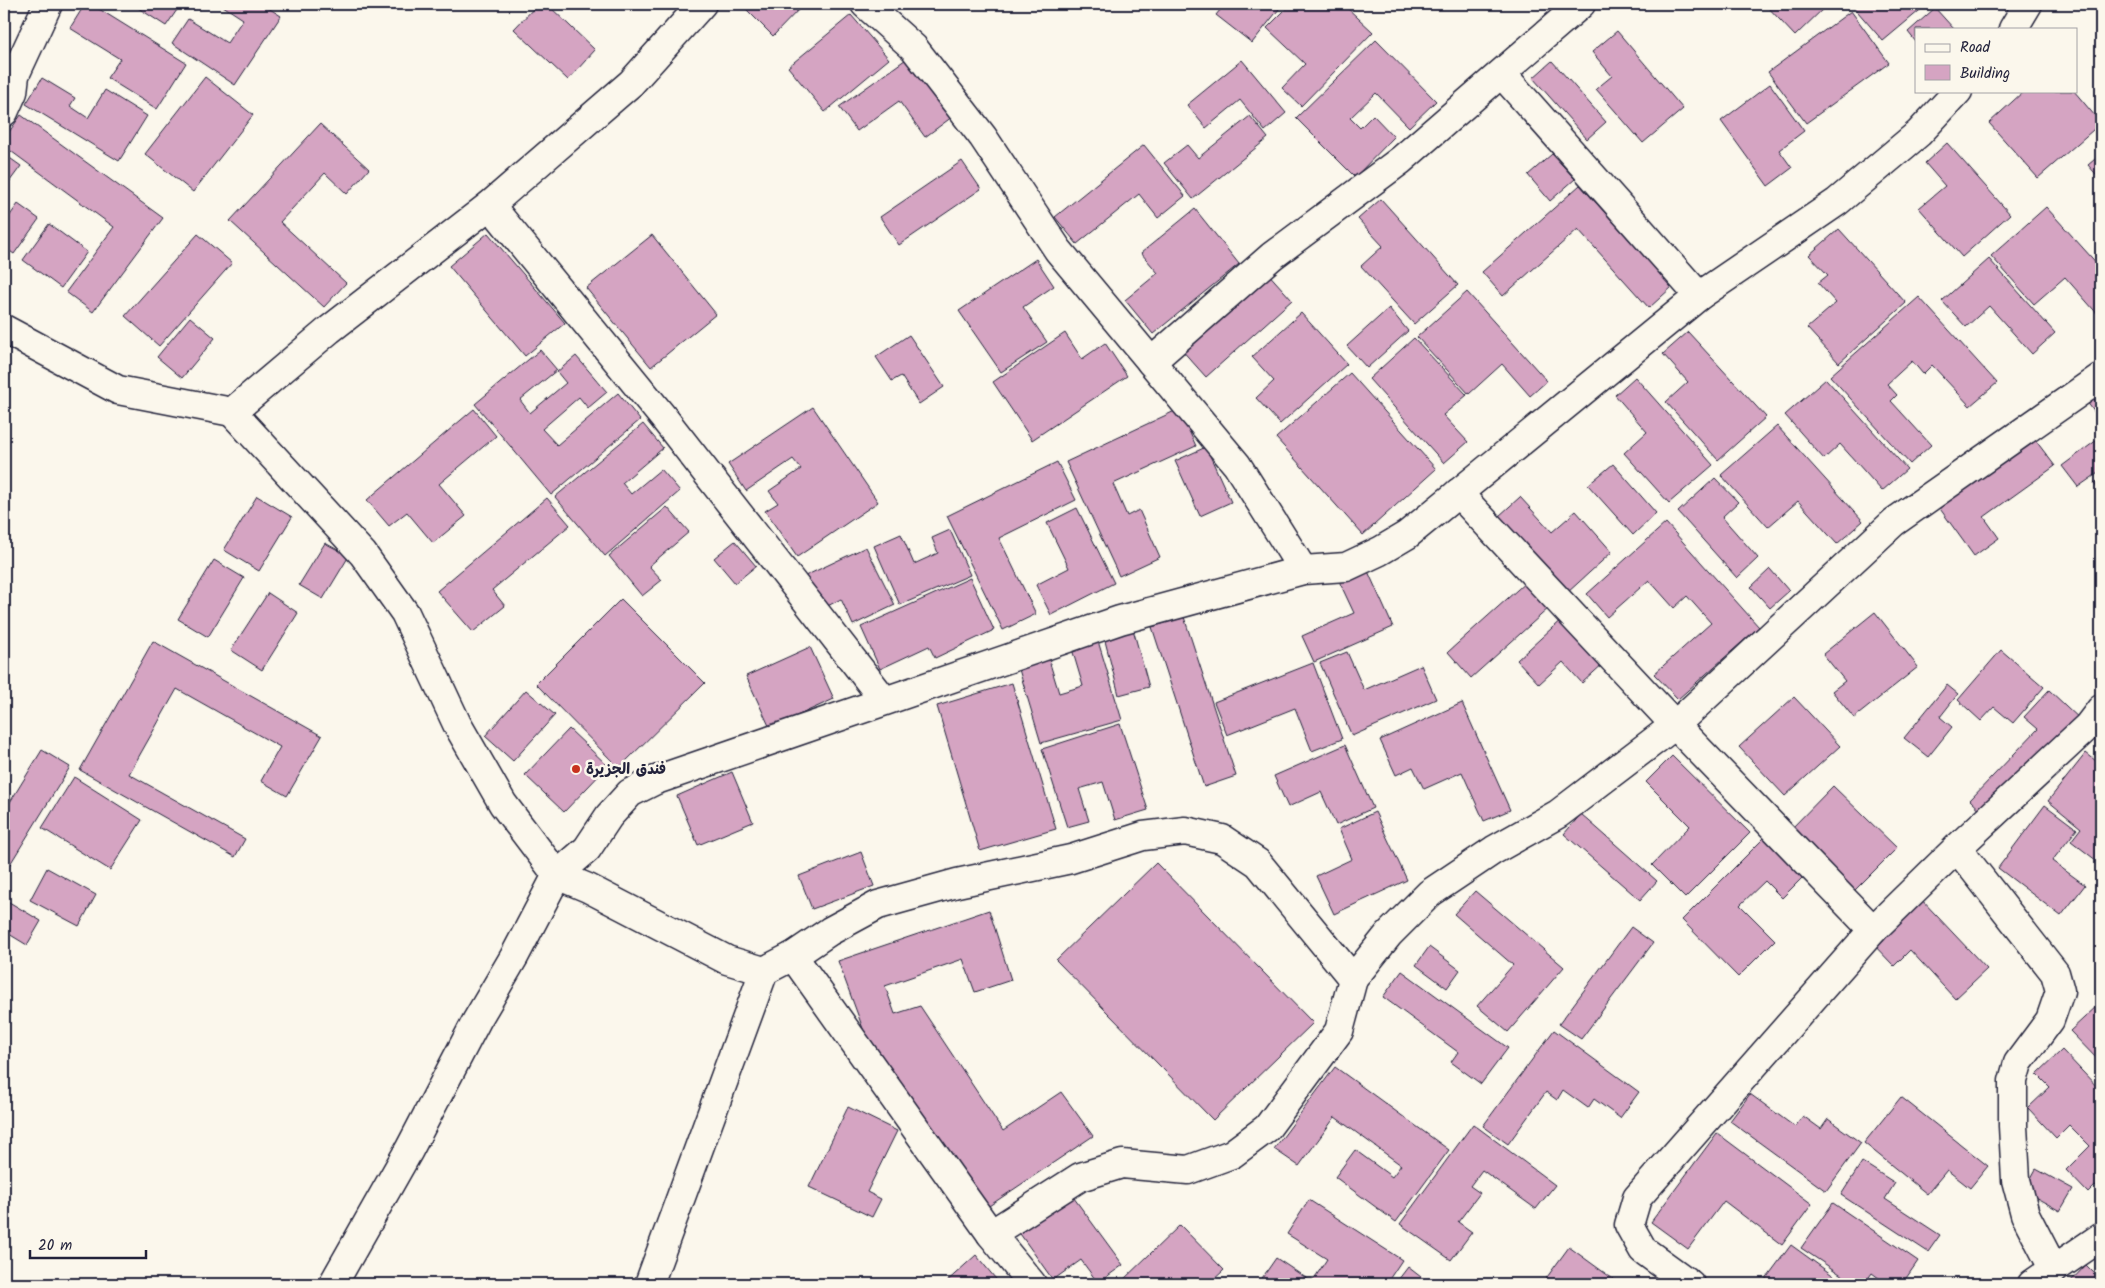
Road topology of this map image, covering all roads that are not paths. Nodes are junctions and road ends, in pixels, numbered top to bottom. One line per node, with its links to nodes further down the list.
1 (48, 4): 7 (street)
2 (702, 4): 11 (street)
3 (865, 4): 14 (street)
4 (1581, 4): 8 (street)
5 (2028, 4): 6 (street)
6 (2014, 28)
7 (9, 72): 10 (street)
8 (1502, 74): 12 (street); 14 (street)
9 (1957, 92): 12 (street)
10 (4, 112)
11 (490, 205): 16 (street); 19 (street)
12 (1699, 296): 17 (street)
13 (4, 329): 16 (street)
14 (1151, 362): 18 (street)
15 (2101, 377): 21 (street)
16 (232, 412): 23 (street)
17 (1458, 493): 18 (street); 21 (street)
18 (1303, 570): 19 (street)
19 (884, 700): 23 (street)
20 (2101, 709): 22 (street)
21 (1675, 725): 24 (street); 27 (street)
22 (1957, 848): 24 (street); 30 (street)
23 (557, 875): 26 (street); 31 (street)
24 (1873, 930): 34 (street)
25 (794, 956): 26 (street); 27 (street); 28 (street)
26 (764, 971): 32 (street)
27 (1352, 979): 28 (street)
28 (991, 1234): 33 (street)
29 (2101, 1237): 30 (street)
30 (2043, 1277)
31 (332, 1284)
32 (649, 1284)
33 (1032, 1284)
34 (1690, 1284)

